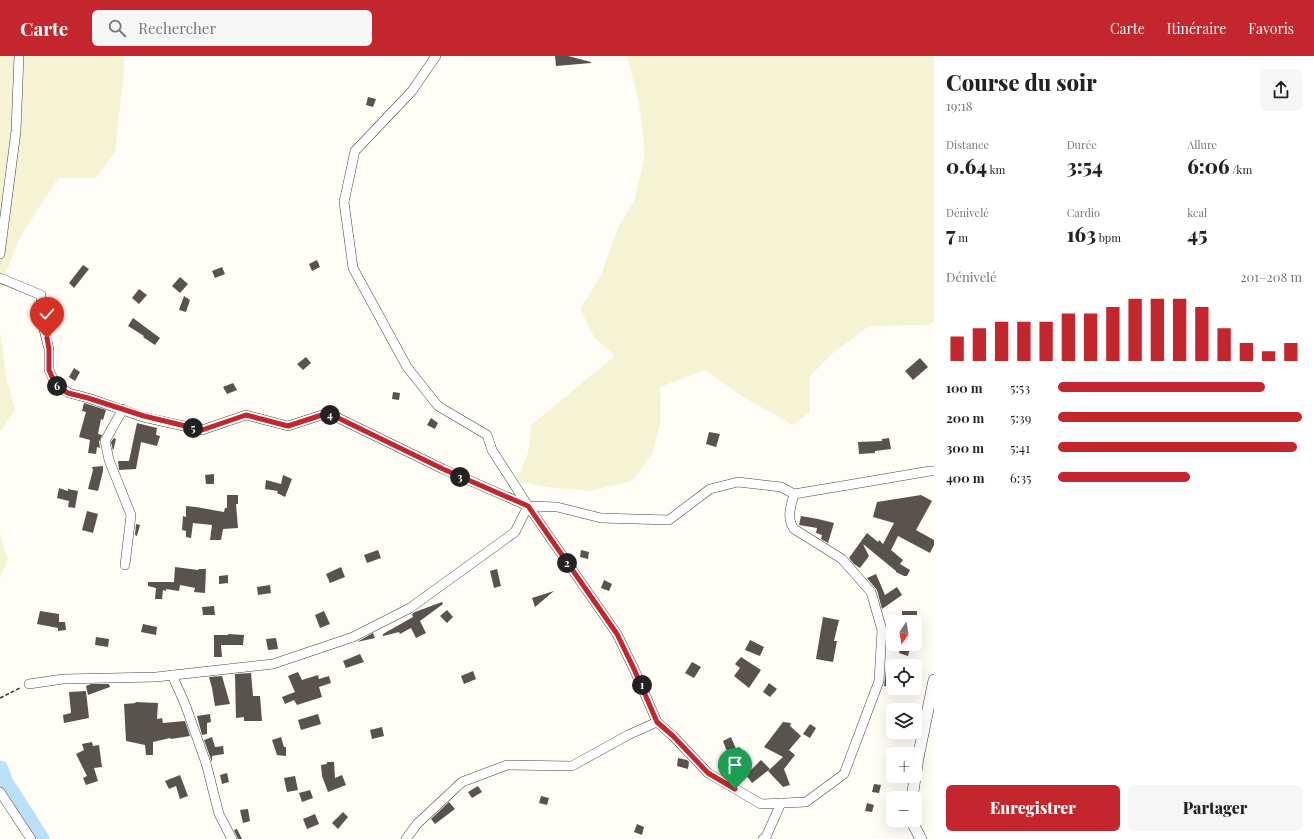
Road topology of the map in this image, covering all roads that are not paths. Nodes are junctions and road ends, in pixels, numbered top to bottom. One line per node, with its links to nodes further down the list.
1 (19, 56): 3 (street)
2 (436, 56): 8 (street)
3 (0, 254)
4 (0, 278): 5 (street)
5 (123, 409): 8 (street); 9 (street)
6 (934, 471): 7 (street)
7 (794, 494): 8 (street); 16 (street)
8 (528, 506): 10 (street); 13 (street)
9 (125, 565)
10 (172, 676): 12 (street); 19 (street)
11 (934, 680): 14 (street)
12 (29, 684)
13 (657, 722): 16 (street); 20 (street)
14 (913, 791)
15 (0, 792): 18 (street)
16 (781, 803): 21 (street)
17 (914, 827): 22 (street)
18 (31, 839)
19 (232, 839)
20 (406, 839)
21 (763, 839)
22 (920, 839)

